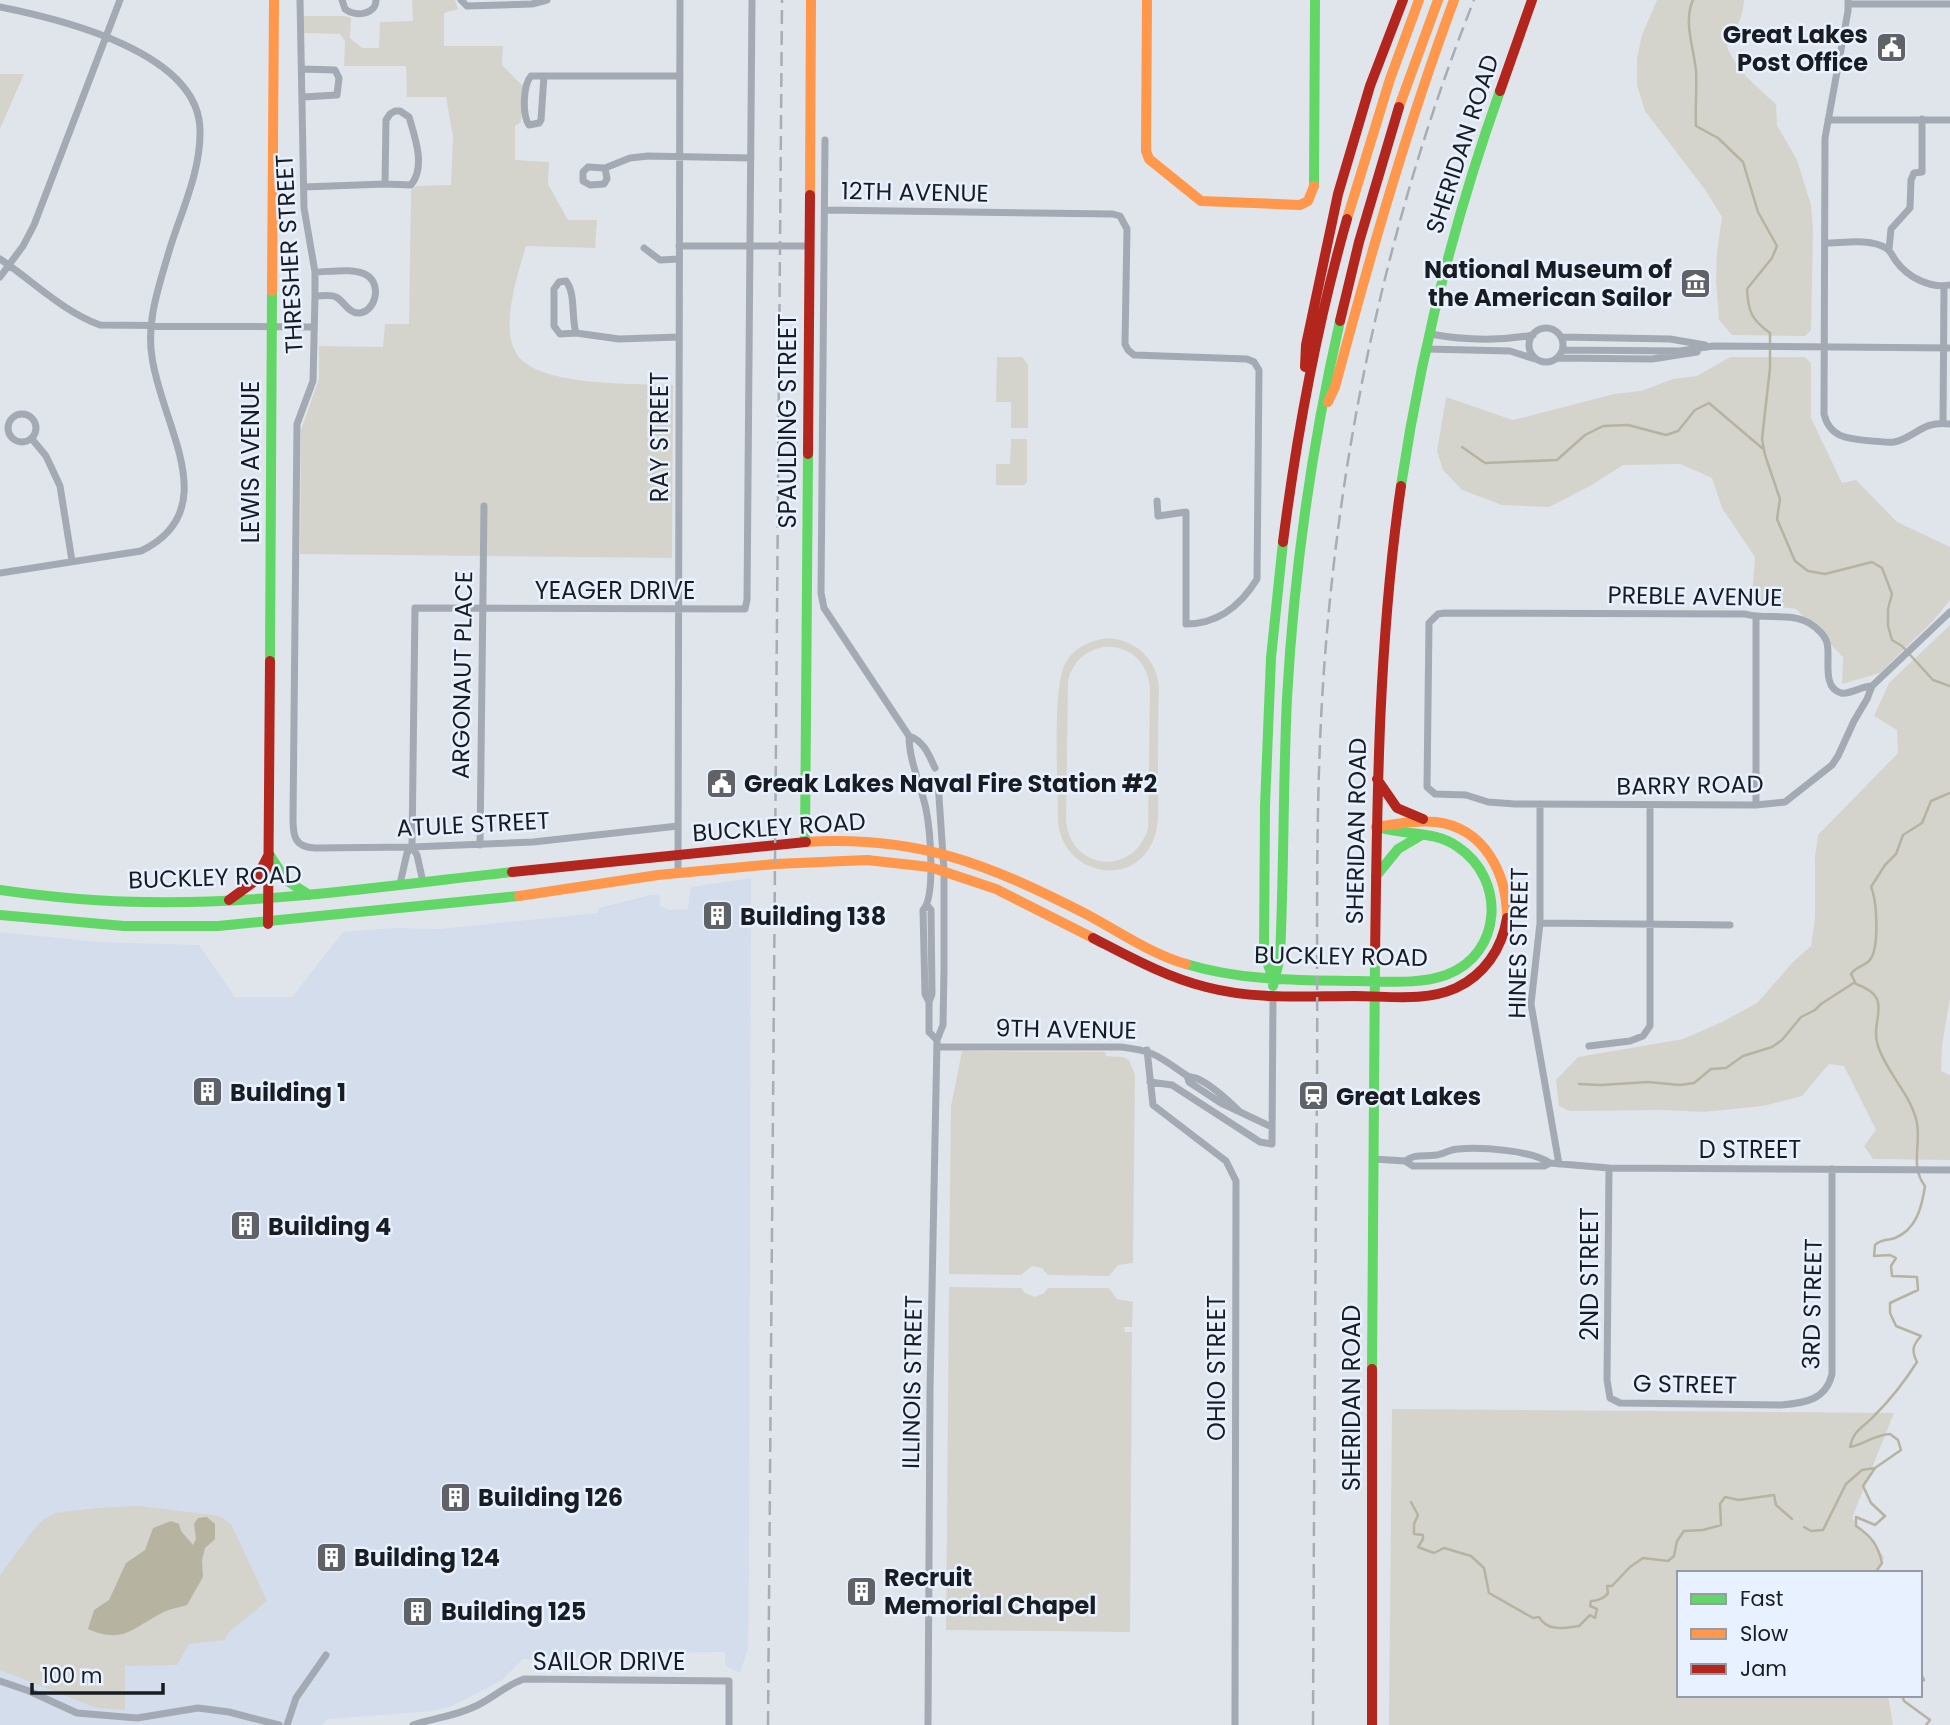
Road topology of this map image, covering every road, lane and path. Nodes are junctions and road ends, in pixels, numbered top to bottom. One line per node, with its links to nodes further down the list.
1 (120, 0): 22 (street)
2 (274, 0): 50 (main road, LEWIS AVENUE)
3 (300, 0): 23 (street, THRESHER STREET)
4 (342, 0): 5 (street)
5 (376, 0)
6 (461, 0): 19 (street)
7 (547, 0): 19 (street)
8 (680, 0): 25 (street, RAY STREET)
9 (752, 0): 32 (street)
10 (811, 0): 40 (main road, SPAULDING STREET)
11 (1147, 0): 12 (main road)
12 (1315, 0)
13 (1403, 0): 66 (main road)
14 (1419, 0): 66 (main road)
15 (1438, 0): 64 (main road)
16 (1454, 0): 64 (main road)
17 (1532, 0): 54 (main road, SHERIDAN ROAD)
18 (1848, 2): 20 (street); 28 (street)
19 (510, 3)
20 (1950, 4)
21 (0, 7): 22 (street)
22 (105, 37): 45 (street); 51 (street)
23 (302, 69): 26 (street, THRESHER STREET); 26 (street)
24 (544, 76): 24 (street); 25 (street)
25 (680, 76): 31 (street, RAY STREET)
26 (303, 97): 35 (street, THRESHER STREET)
27 (1922, 119): 28 (street); 29 (street); 42 (street)
28 (1828, 120): 37 (street)
29 (1950, 120)
30 (825, 141): 36 (street)
31 (679, 157): 32 (street); 33 (street); 38 (street, RAY STREET)
32 (751, 158): 39 (street)
33 (605, 168)
34 (385, 184): 34 (street); 35 (street)
35 (304, 187): 46 (street, THRESHER STREET)
36 (825, 210): 68 (street, 12TH AVENUE); 77 (street)
37 (1825, 243): 42 (street); 59 (street)
38 (679, 246): 39 (street); 44 (street, RAY STREET)
39 (750, 246): 40 (street); 73 (street, YEAGER DRIVE)
40 (809, 246): 90 (main road, SPAULDING STREET)
41 (644, 248): 44 (street)
42 (1889, 249): 48 (street)
43 (0, 259): 45 (street)
44 (679, 260): 56 (street, RAY STREET)
45 (9, 265): 47 (street); 51 (street)
46 (314, 272): 49 (street, THRESHER STREET); 49 (street)
47 (0, 277)
48 (1947, 286): 60 (street)
49 (315, 296): 52 (street, THRESHER STREET)
50 (272, 326): 51 (street); 52 (street); 95 (main road, LEWIS AVENUE)
51 (152, 327): 70 (street)
52 (314, 327): 85 (street, THRESHER STREET)
53 (576, 333): 53 (street); 56 (street)
54 (1430, 334): 55 (street); 61 (main road, SHERIDAN ROAD)
55 (1533, 335): 57 (street); 63 (street)
56 (679, 337): 73 (street, RAY STREET)
57 (1562, 337): 58 (street); 62 (street)
58 (1713, 346): 59 (street); 62 (street)
59 (1825, 347): 60 (street); 65 (street)
60 (1947, 348): 65 (street)
61 (1426, 349): 63 (street); 79 (main road, SHERIDAN ROAD)
62 (1560, 354): 63 (street)
63 (1535, 359)
64 (1320, 418): 114 (main road)
65 (1947, 423)
66 (1300, 426): 114 (main road)
67 (32, 439): 67 (street); 70 (street)
68 (1157, 501)
69 (484, 506): 72 (street, ARGONAUT PLACE)
70 (72, 561): 71 (street)
71 (0, 573)
72 (483, 608): 73 (street, YEAGER DRIVE); 91 (street, ARGONAUT PLACE); 92 (street, YEAGER DRIVE)
73 (677, 610): 87 (street, RAY STREET)
74 (1950, 612): 76 (street, BARRY ROAD)
75 (1756, 617): 76 (street, PREBLE AVENUE); 81 (street, PREBLE AVENUE); 84 (street)
76 (1872, 686): 84 (street, BARRY ROAD)
77 (909, 736): 78 (street); 93 (street, ILLINOIS STREET)
78 (935, 768)
79 (1377, 779): 86 (main road); 88 (main road, SHERIDAN ROAD)
80 (938, 782): 94 (street, ILLINOIS STREET)
81 (1427, 787): 82 (street, BARRY ROAD)
82 (1540, 804): 83 (street, BARRY ROAD); 109 (street, HINES STREET)
83 (1650, 805): 84 (street, BARRY ROAD); 112 (street)
84 (1756, 805)
85 (293, 819): 92 (street, ATULE STREET)
86 (1430, 821): 88 (main road, BUCKLEY ROAD); 115 (main road, BUCKLEY ROAD)
87 (678, 826): 91 (street, ATULE STREET); 96 (street, RAY STREET)
88 (1376, 827): 89 (main road, BUCKLEY ROAD); 100 (main road, SHERIDAN ROAD)
89 (1423, 834): 100 (main road); 114 (main road, BUCKLEY ROAD)
90 (805, 842): 93 (main road, BUCKLEY ROAD); 96 (main road, BUCKLEY ROAD)
91 (480, 845): 92 (street, ATULE STREET)
92 (412, 847): 101 (street); 102 (street)
93 (929, 849): 94 (main road, BUCKLEY ROAD); 97 (street, ILLINOIS STREET)
94 (943, 853): 98 (street, ILLINOIS STREET); 114 (main road, BUCKLEY ROAD)
95 (269, 854): 104 (main road); 105 (main road, LEWIS AVENUE); 107 (main road)
96 (678, 855): 99 (street, RAY STREET); 101 (main road, BUCKLEY ROAD)
97 (930, 867): 98 (main road, BUCKLEY ROAD); 99 (main road, BUCKLEY ROAD); 116 (street, ILLINOIS STREET)
98 (944, 871): 115 (main road, BUCKLEY ROAD); 116 (street, ILLINOIS STREET)
99 (678, 874): 111 (main road, BUCKLEY ROAD)
100 (1376, 876): 121 (main road, SHERIDAN ROAD)
101 (423, 882): 102 (main road, BUCKLEY ROAD)
102 (400, 884): 104 (main road, BUCKLEY ROAD)
103 (0, 890): 106 (main road, BUCKLEY ROAD)
104 (310, 895): 105 (main road, BUCKLEY ROAD)
105 (268, 899): 107 (main road, BUCKLEY ROAD); 111 (main road, LEWIS AVENUE)
106 (80, 900): 107 (main road, BUCKLEY ROAD); 110 (main road)
107 (227, 901)
108 (0, 915): 110 (main road, BUCKLEY ROAD)
109 (1540, 923): 112 (street); 123 (street, HINES STREET)
110 (78, 924): 111 (main road, BUCKLEY ROAD)
111 (268, 924)
112 (1649, 924): 113 (street); 117 (street)
113 (1730, 925)
114 (1273, 978): 115 (main road)
115 (1273, 997): 120 (street)
116 (937, 1043): 118 (street, 9TH AVENUE); 135 (street, ILLINOIS STREET)
117 (1589, 1046)
118 (1147, 1050): 119 (street, OHIO STREET); 120 (street, 9TH AVENUE)
119 (1150, 1082): 120 (street); 136 (street, OHIO STREET)
120 (1272, 1127)
121 (1374, 1159): 122 (street, D STREET); 137 (main road, SHERIDAN ROAD)
122 (1405, 1161): 123 (street, D STREET); 123 (street, D STREET)
123 (1554, 1164): 124 (street, D STREET)
124 (1609, 1168): 125 (street, D STREET); 127 (street, 2ND STREET)
125 (1832, 1169): 126 (street, D STREET); 128 (street, 3RD STREET)
126 (1950, 1170)
127 (1606, 1380): 128 (street, G STREET)
128 (1781, 1405)
129 (326, 1655): 132 (street)
130 (0, 1681): 131 (street)
131 (279, 1725)
132 (287, 1725)
133 (413, 1725): 134 (street, SAILOR DRIVE)
134 (729, 1725)
135 (928, 1725)
136 (1235, 1725)
137 (1372, 1725)

